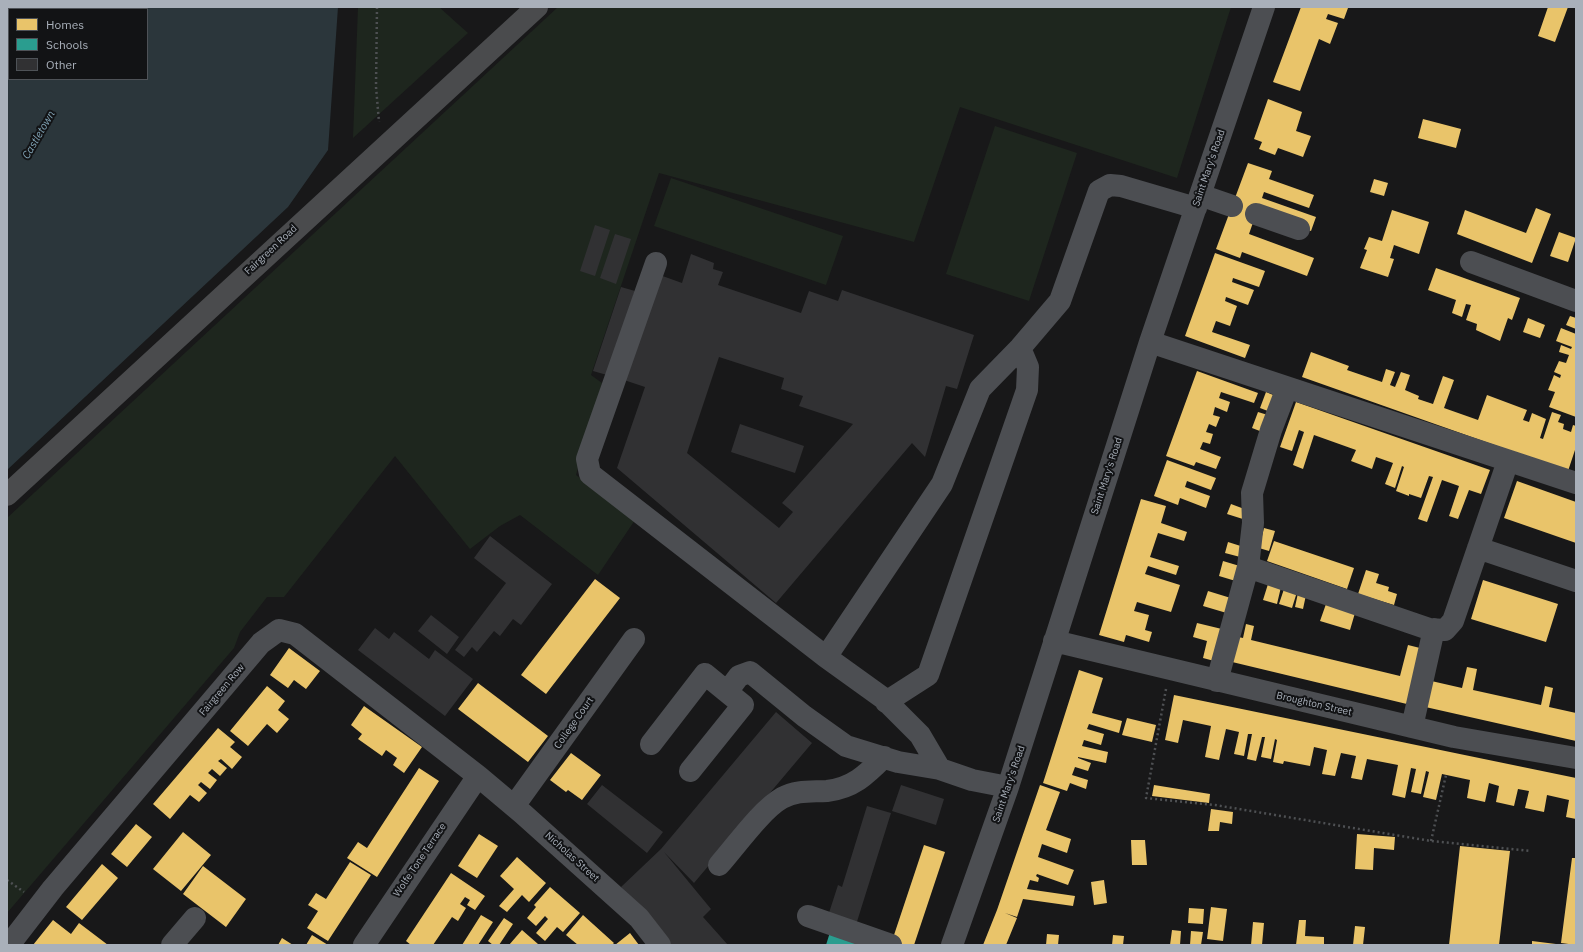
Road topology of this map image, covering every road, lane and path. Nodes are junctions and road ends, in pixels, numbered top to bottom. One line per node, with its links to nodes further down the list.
1 (377, 7): 4 (path)
2 (537, 7): 17 (main road, Fairgreen Road)
3 (1264, 7): 5 (street, Saint Mary's Road)
4 (378, 127)
5 (1198, 201): 6 (street); 12 (street, Saint Mary's Road); 13 (street)
6 (1232, 206)
7 (1256, 214): 8 (street)
8 (1299, 229)
9 (1470, 262): 11 (street)
10 (656, 263): 24 (street)
11 (1576, 301)
12 (1150, 342): 14 (street); 23 (street, Saint Mary's Road)
13 (1020, 348): 24 (street); 28 (street)
14 (1287, 388): 15 (street); 19 (street)
15 (1508, 461): 16 (street); 18 (street)
16 (1576, 483)
17 (7, 495)
18 (1478, 548): 20 (street); 21 (street)
19 (1248, 567): 21 (street); 25 (street)
20 (1576, 581)
21 (1440, 630): 29 (street)
22 (634, 639): 38 (street, College Court)
23 (1054, 641): 25 (street, Broughton Street); 37 (street, Saint Mary's Road)
24 (826, 657): 28 (street)
25 (1217, 681): 29 (street, Broughton Street)
26 (1166, 686): 39 (path)
27 (727, 692): 30 (street); 31 (street); 34 (street)
28 (886, 702): 33 (street)
29 (1412, 727): 32 (street, Broughton Street)
30 (651, 744)
31 (884, 757): 33 (street); 41 (street)
32 (1576, 758)
33 (940, 769): 37 (street)
34 (690, 771)
35 (1446, 775): 39 (path)
36 (478, 776): 38 (street, Nicholas Street); 44 (street, Fairgreen Row); 46 (street, Wolfe Tone Terrace)
37 (1008, 787): 49 (street, Saint Mary's Road)
38 (514, 806): 47 (street, Nicholas Street)
39 (1431, 841): 40 (path)
40 (1532, 851)
41 (719, 865)
42 (808, 916): 48 (street)
43 (195, 918): 45 (street)
44 (9, 945)
45 (172, 945)
46 (364, 945)
47 (660, 945)
48 (891, 945)
49 (952, 945)

